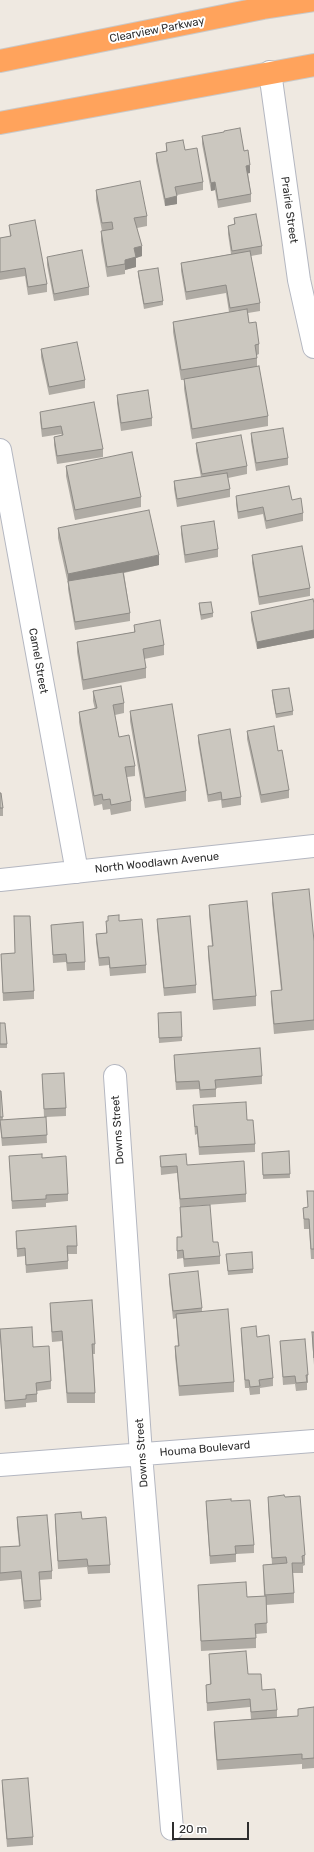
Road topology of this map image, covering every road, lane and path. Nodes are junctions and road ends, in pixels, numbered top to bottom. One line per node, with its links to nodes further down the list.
1 (314, 0): 2 (highway, Clearview Parkway)
2 (262, 4): 3 (highway, Clearview Parkway)
3 (0, 61)
4 (314, 65): 5 (highway)
5 (270, 72): 6 (highway); 7 (street, Prairie Street)
6 (0, 123)
7 (314, 347)
8 (0, 450): 10 (street, Camel Street)
9 (314, 846): 10 (street, North Woodlawn Avenue)
10 (77, 872): 11 (street, North Woodlawn Avenue)
11 (0, 880)
12 (115, 1076): 14 (street, Downs Street)
13 (314, 1441): 14 (street, Houma Boulevard)
14 (142, 1454): 15 (street, Houma Boulevard); 16 (street, Downs Street)
15 (0, 1465)
16 (172, 1829)

